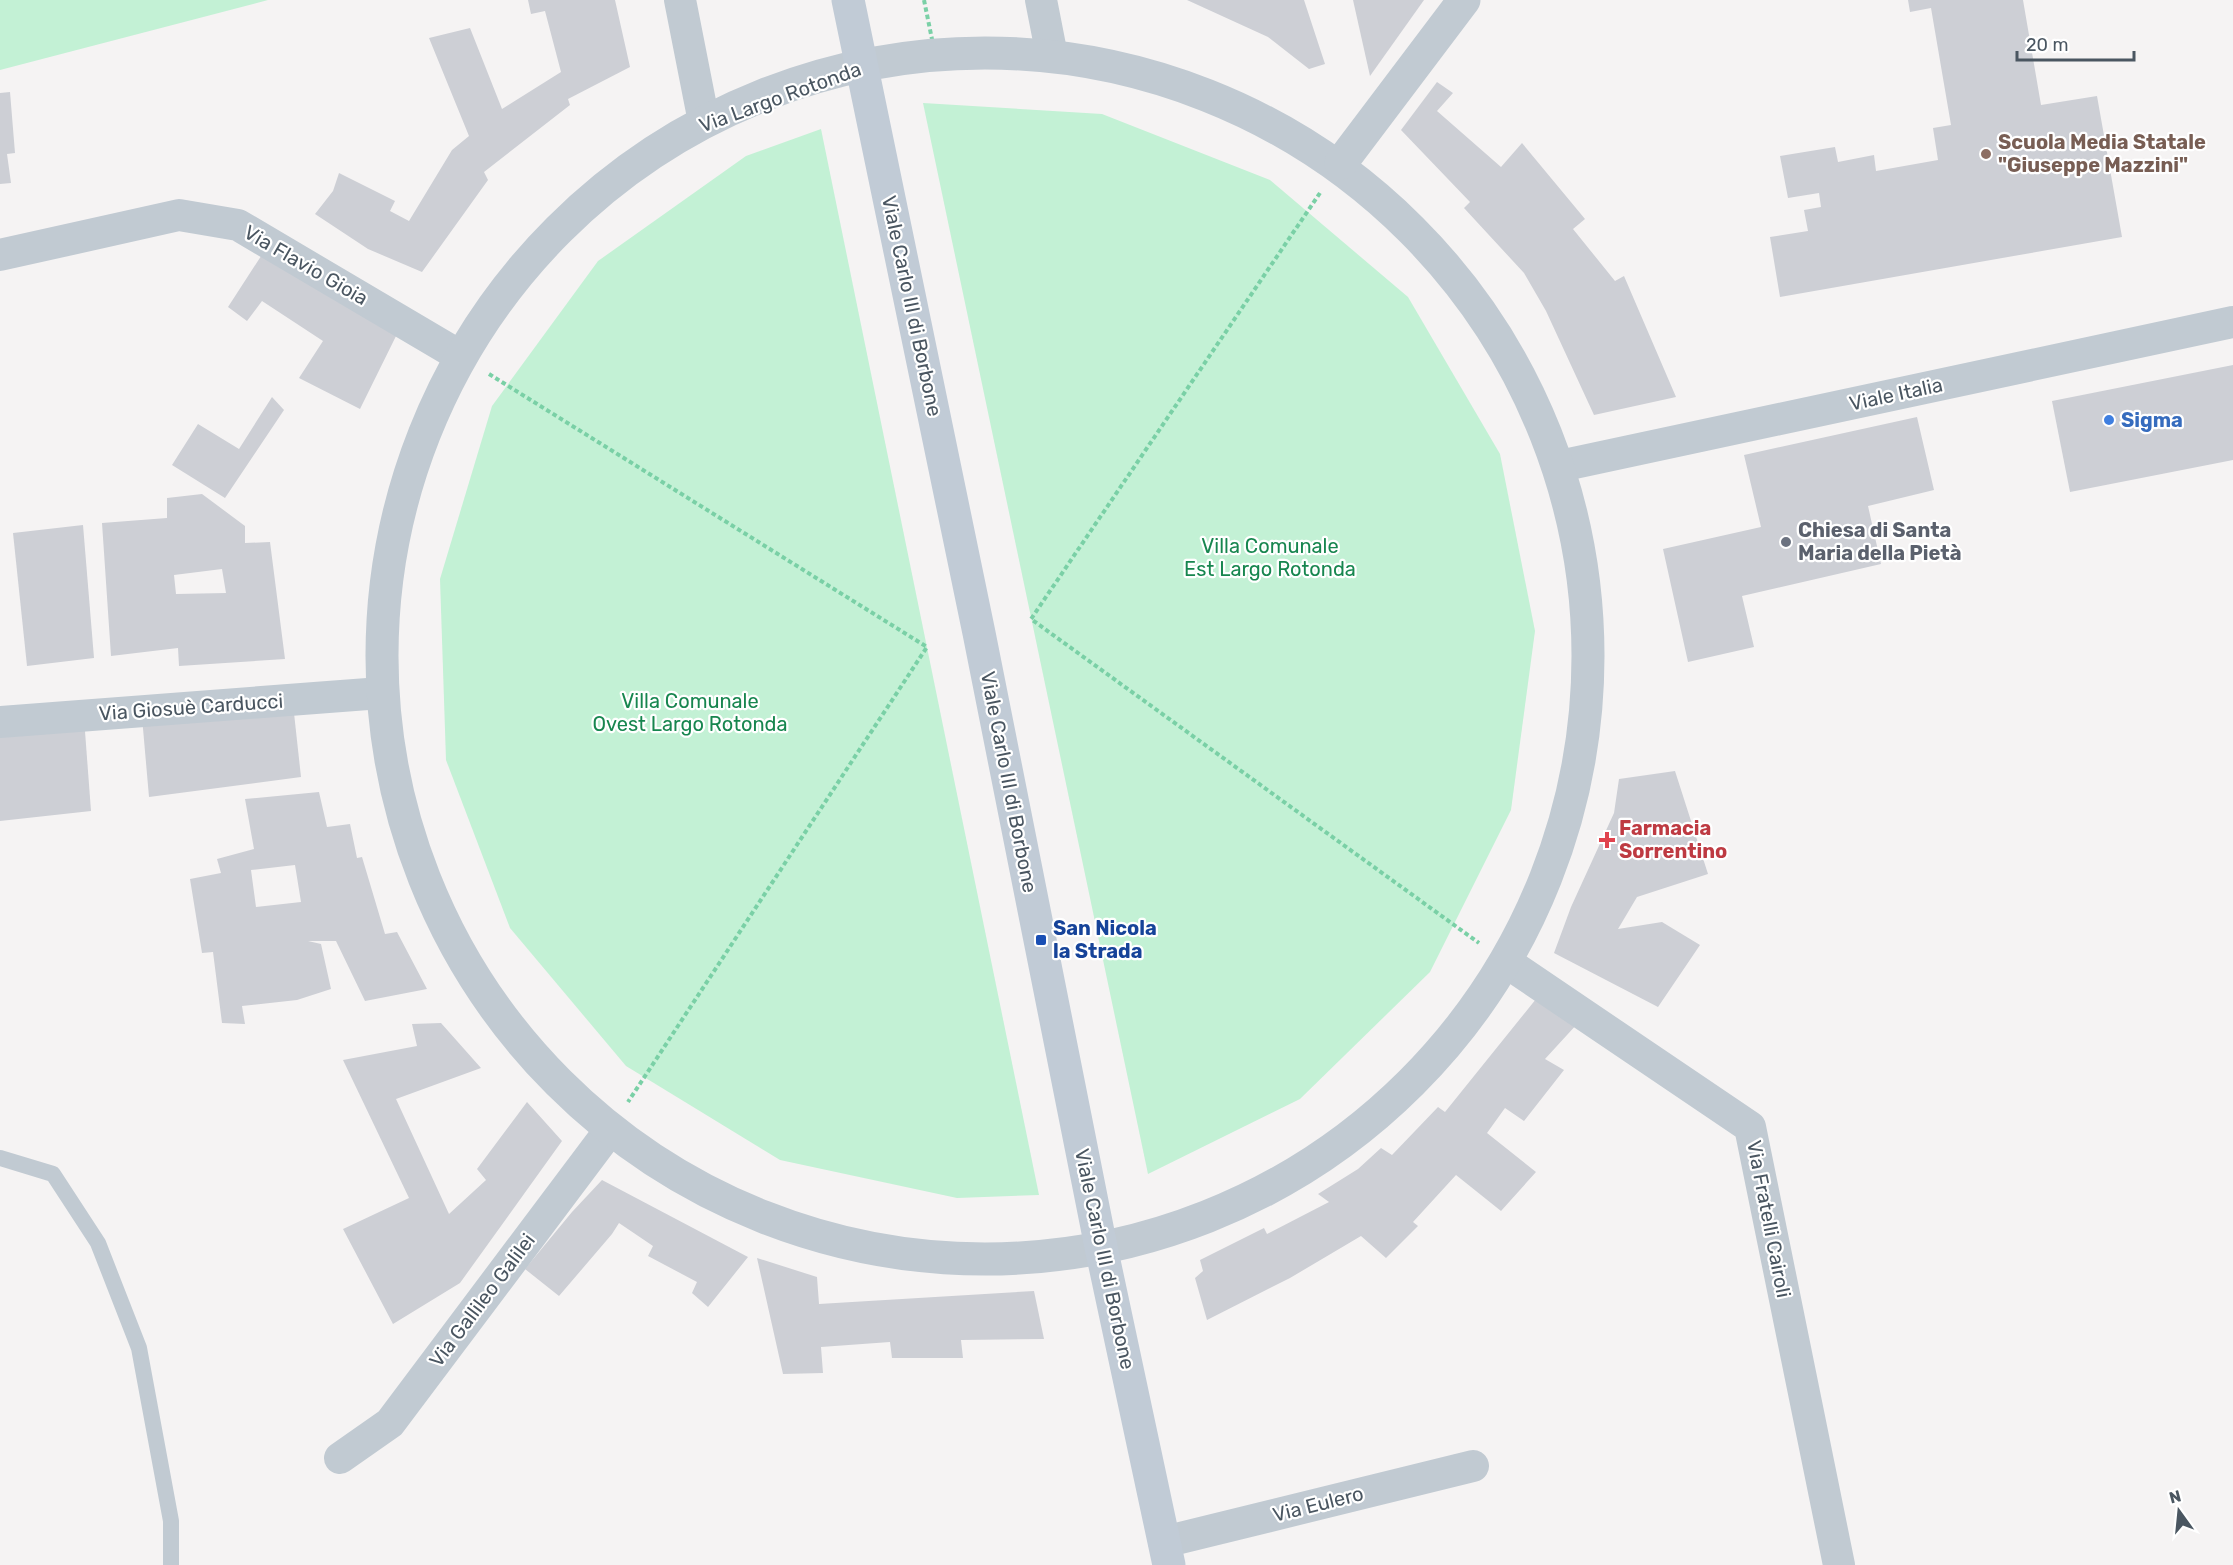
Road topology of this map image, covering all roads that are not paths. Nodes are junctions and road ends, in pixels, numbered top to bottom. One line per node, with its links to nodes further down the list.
1 (680, 0): 7 (street)
2 (848, 0): 6 (main road, Viale Carlo III di Borbone)
3 (1041, 0): 5 (street)
4 (1464, 0): 8 (street)
5 (1052, 56): 6 (street, Via Largo Rotonda); 8 (street, Via Largo Rotonda)
6 (861, 66): 7 (street, Via Largo Rotonda); 18 (main road, Viale Carlo III di Borbone)
7 (704, 122): 11 (street, Via Largo Rotonda)
8 (1341, 163): 12 (street, Via Largo Rotonda)
9 (0, 255): 11 (street, Via Flavio Gioia)
10 (2233, 322): 12 (street, Viale Italia)
11 (460, 356): 13 (street, Via Largo Rotonda)
12 (1560, 466): 15 (street, Via Largo Rotonda)
13 (381, 693): 14 (street, Via Giosuè Carducci); 16 (street, Via Largo Rotonda)
14 (0, 722)
15 (1506, 962): 18 (street, Via Largo Rotonda); 23 (street, Via Fratelli Cairoli)
16 (610, 1130): 18 (street, Via Largo Rotonda); 19 (street, Via Gallileo Galilei)
17 (0, 1158): 22 (lane)
18 (1101, 1247): 21 (main road, Viale Carlo III di Borbone)
19 (340, 1458)
20 (1473, 1466): 21 (street, Via Eulero)
21 (1167, 1553)
22 (171, 1565)
23 (1839, 1565)

